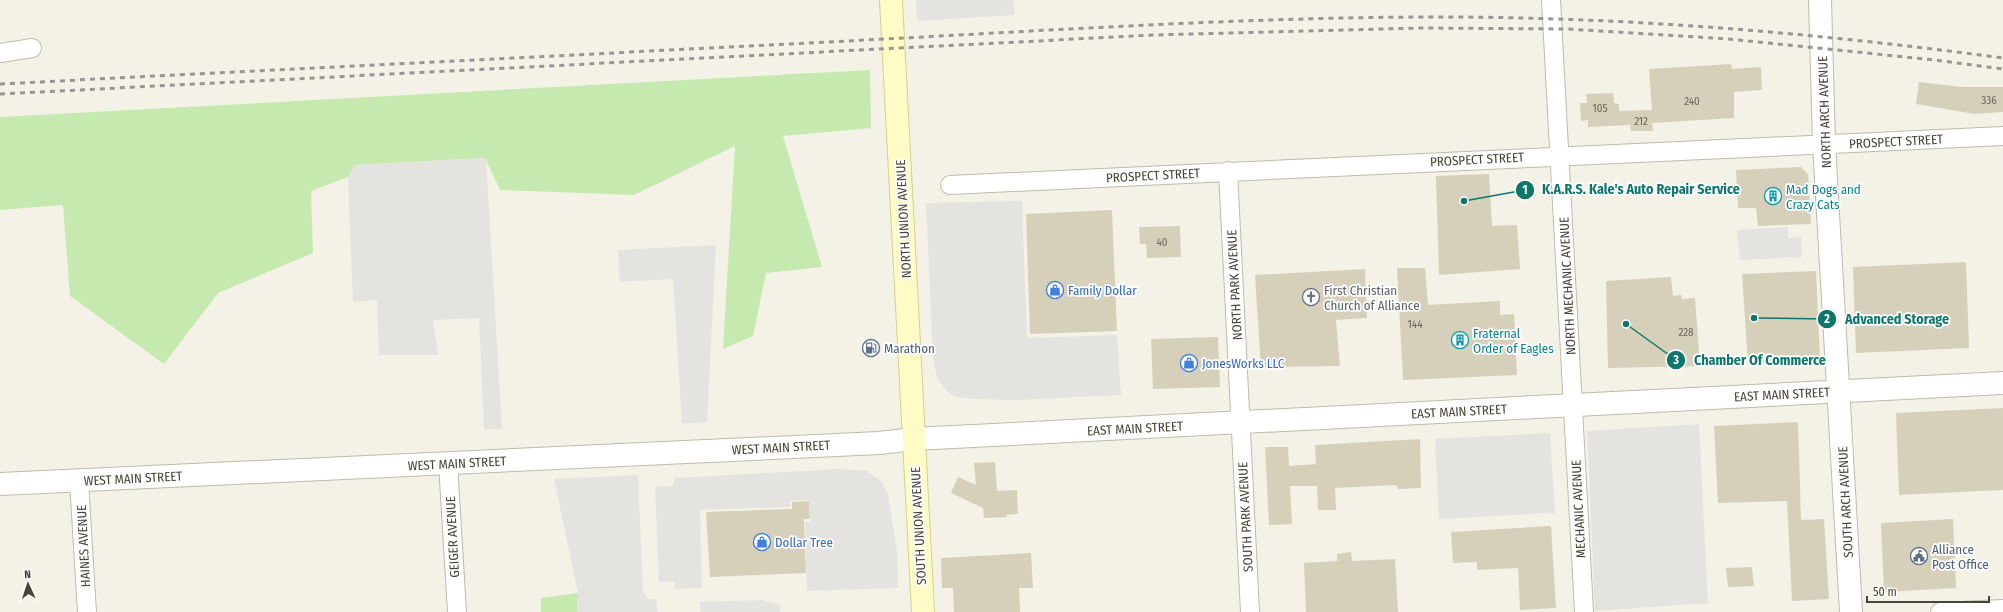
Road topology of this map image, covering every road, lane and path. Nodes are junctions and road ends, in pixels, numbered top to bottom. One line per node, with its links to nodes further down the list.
1 (891, 0): 15 (main road, NORTH UNION AVENUE)
2 (1551, 0): 8 (street, NORTH MECHANIC AVENUE)
3 (1820, 0): 7 (street, NORTH ARCH AVENUE)
4 (32, 48): 5 (street)
5 (0, 53)
6 (2003, 136): 7 (street, PROSPECT STREET)
7 (1824, 144): 8 (street, PROSPECT STREET); 12 (street, NORTH ARCH AVENUE)
8 (1560, 155): 9 (street, PROSPECT STREET); 13 (street, NORTH MECHANIC AVENUE)
9 (1228, 171): 10 (street, PROSPECT STREET); 14 (street, NORTH PARK AVENUE)
10 (950, 185)
11 (2003, 383): 12 (street, EAST MAIN STREET)
12 (1840, 391): 13 (street, EAST MAIN STREET); 25 (street, SOUTH ARCH AVENUE)
13 (1573, 405): 14 (street, EAST MAIN STREET); 24 (street, MECHANIC AVENUE)
14 (1241, 422): 15 (street, EAST MAIN STREET); 23 (street, SOUTH PARK AVENUE)
15 (914, 439): 16 (street, WEST MAIN STREET); 22 (main road, SOUTH UNION AVENUE)
16 (448, 463): 17 (street, WEST MAIN STREET); 21 (street, GEIGER AVENUE)
17 (79, 481): 18 (street, WEST MAIN STREET); 20 (street, HAINES AVENUE)
18 (0, 484)
19 (2003, 609): 26 (street)
20 (87, 612)
21 (457, 612)
22 (923, 612)
23 (1250, 612)
24 (1584, 612)
25 (1851, 612)
26 (1940, 612)

